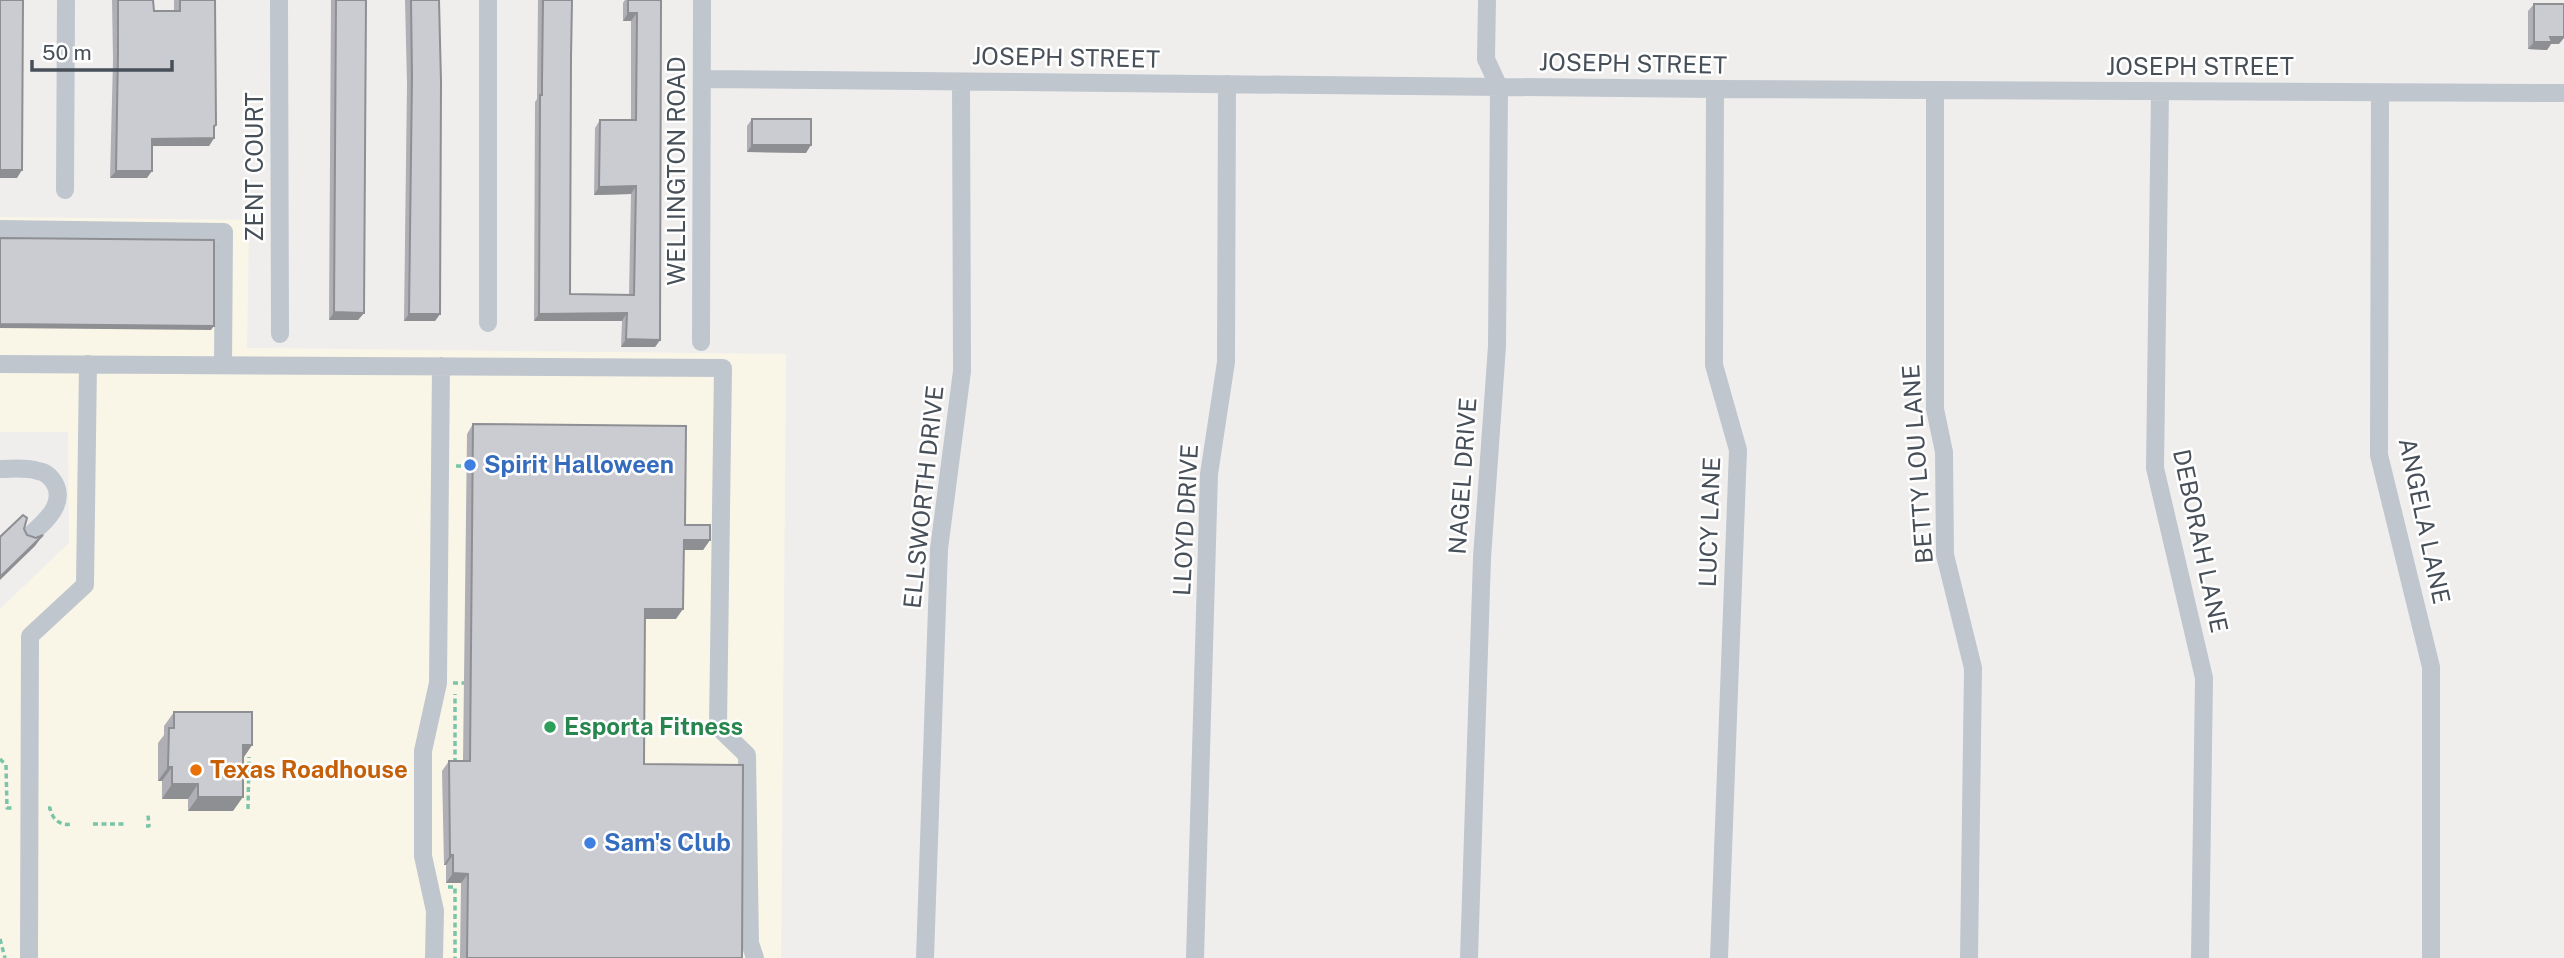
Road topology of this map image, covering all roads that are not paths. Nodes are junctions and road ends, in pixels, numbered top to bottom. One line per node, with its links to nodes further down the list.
1 (66, 0): 15 (street)
2 (279, 0): 18 (street, ZENT COURT)
3 (488, 0): 17 (street)
4 (702, 0): 6 (street, WELLINGTON ROAD)
5 (1487, 0): 9 (street, NAGEL DRIVE)
6 (702, 79): 7 (street, JOSEPH STREET); 19 (street, WELLINGTON ROAD)
7 (961, 82): 8 (street, JOSEPH STREET); 29 (street, ELLSWORTH DRIVE)
8 (1227, 85): 9 (street, JOSEPH STREET); 30 (street, LLOYD DRIVE)
9 (1499, 87): 10 (street, JOSEPH STREET); 31 (street, NAGEL DRIVE)
10 (1715, 89): 11 (street, JOSEPH STREET); 32 (street, LUCY LANE)
11 (1935, 90): 12 (street, JOSEPH STREET); 33 (street, BETTY LOU LANE)
12 (2160, 91): 13 (street, JOSEPH STREET); 34 (street, DEBORAH LANE)
13 (2380, 92): 14 (street, JOSEPH STREET); 35 (street, ANGELA LANE)
14 (2564, 93)
15 (65, 190)
16 (0, 229): 22 (street)
17 (488, 323)
18 (280, 334)
19 (701, 342)
20 (0, 364): 21 (street)
21 (89, 364): 22 (street); 26 (street)
22 (223, 365): 23 (street)
23 (441, 366): 27 (street); 28 (street)
24 (0, 469): 25 (street)
25 (27, 538)
26 (29, 958)
27 (434, 958)
28 (755, 958)
29 (925, 958)
30 (1195, 958)
31 (1469, 958)
32 (1719, 958)
33 (1969, 958)
34 (2200, 958)
35 (2431, 958)

